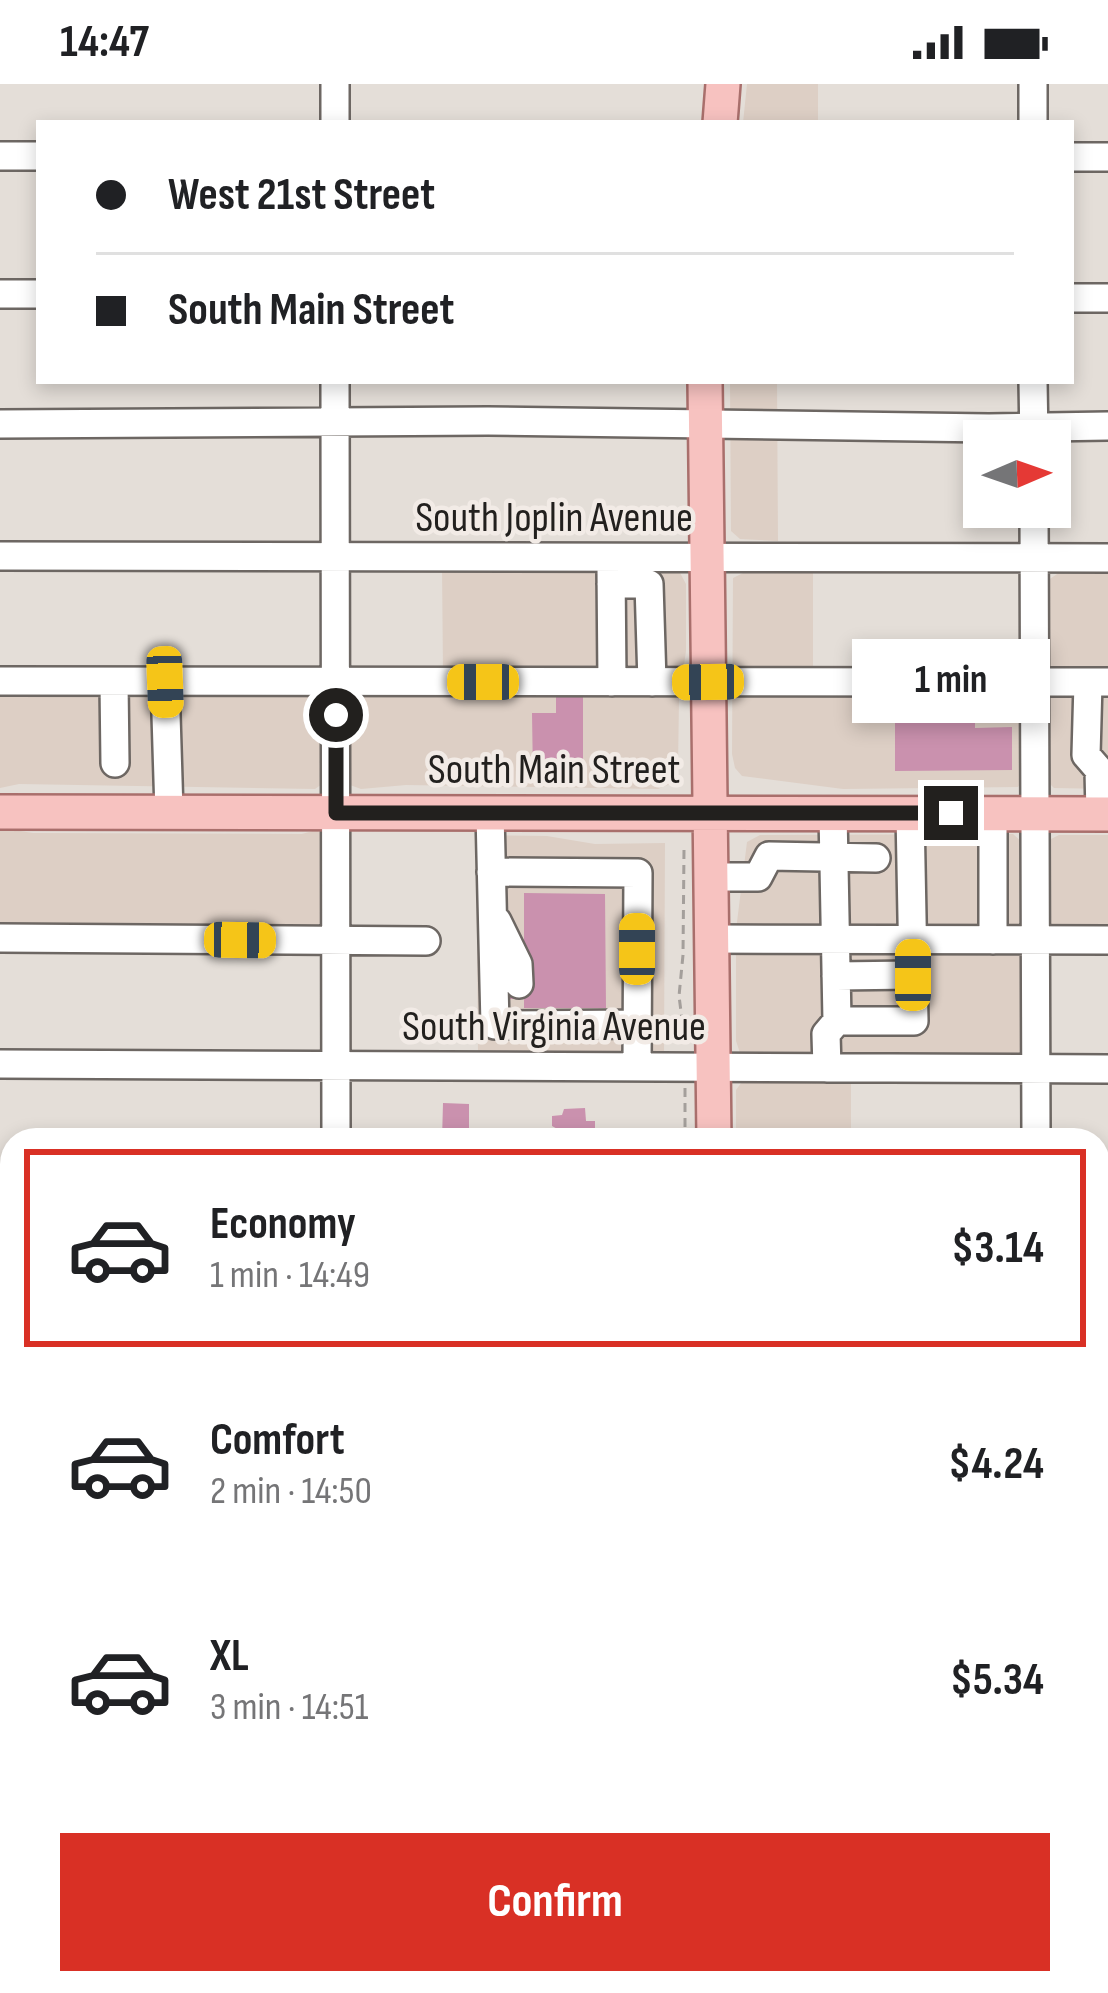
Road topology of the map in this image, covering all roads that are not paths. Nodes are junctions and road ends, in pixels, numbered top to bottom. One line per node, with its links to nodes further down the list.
1 (335, 84): 4 (street)
2 (723, 84): 5 (main road)
3 (1033, 84): 6 (street)
4 (335, 120)
5 (719, 120)
6 (1033, 120)
7 (0, 156): 8 (street)
8 (36, 156)
9 (1074, 157): 10 (street)
10 (1108, 157)
11 (0, 294): 12 (street)
12 (36, 294)
13 (1074, 298): 14 (street)
14 (1108, 298)
15 (335, 384): 20 (street)
16 (705, 384): 22 (main road)
17 (1034, 384): 18 (street)
18 (1034, 420)
19 (0, 424): 20 (street)
20 (335, 424): 22 (street); 27 (street)
21 (1108, 425): 23 (street)
22 (705, 426): 24 (street); 28 (main road)
23 (1071, 430)
24 (963, 432)
25 (1034, 528): 29 (street)
26 (0, 556): 27 (street, South Joplin Avenue)
27 (335, 558): 31 (street, South Joplin Avenue); 35 (street)
28 (705, 558): 29 (street, South Joplin Avenue); 31 (street, South Joplin Avenue); 38 (main road)
29 (1034, 558): 30 (street, South Joplin Avenue); 39 (street)
30 (1108, 558)
31 (611, 571): 36 (street); 37 (street)
32 (0, 682): 33 (street)
33 (114, 682): 34 (street); 41 (street)
34 (165, 682): 35 (street); 44 (street)
35 (336, 682): 36 (street); 45 (street)
36 (612, 682): 37 (street)
37 (652, 682): 38 (street)
38 (708, 682): 39 (street); 47 (main road)
39 (1034, 683): 40 (street); 52 (street)
40 (1098, 683): 42 (street)
41 (115, 763)
42 (1104, 770): 53 (street)
43 (0, 812): 44 (main road, South Main Street)
44 (169, 812): 45 (main road, South Main Street)
45 (336, 813): 46 (main road, South Main Street); 64 (street)
46 (490, 813): 47 (main road, South Main Street); 57 (street)
47 (711, 813): 48 (main road, South Main Street); 58 (main road)
48 (794, 813): 49 (main road, South Main Street); 54 (street)
49 (833, 813): 50 (main road, South Main Street); 55 (street)
50 (910, 813): 51 (main road, South Main Street); 63 (street)
51 (993, 813): 52 (main road, South Main Street); 65 (street)
52 (1035, 813): 53 (main road, South Main Street); 66 (street)
53 (1104, 814)
54 (794, 857): 55 (street); 58 (street)
55 (833, 858): 56 (street); 62 (street)
56 (876, 858)
57 (491, 872): 59 (street); 73 (street)
58 (712, 878): 61 (main road)
59 (492, 912): 71 (street); 71 (street)
60 (0, 938): 64 (street)
61 (712, 939): 62 (street); 78 (main road)
62 (835, 939): 63 (street); 70 (street)
63 (913, 939): 65 (street); 69 (street)
64 (336, 940): 68 (street); 75 (street)
65 (993, 940): 66 (street)
66 (1036, 940): 67 (street); 80 (street)
67 (1108, 940)
68 (426, 941)
69 (913, 975): 70 (street); 72 (street)
70 (836, 976): 72 (street)
71 (519, 1005): 73 (street); 76 (street)
72 (837, 1021): 79 (street)
73 (637, 1024): 77 (street)
74 (0, 1064): 75 (street, South Virginia Avenue)
75 (336, 1066): 76 (street, South Virginia Avenue); 82 (street)
76 (519, 1066): 77 (street, South Virginia Avenue)
77 (637, 1067): 78 (street, South Virginia Avenue)
78 (695, 1067): 79 (street, South Virginia Avenue); 83 (main road)
79 (827, 1068): 80 (street, South Virginia Avenue)
80 (1035, 1069): 81 (street, South Virginia Avenue); 84 (street)
81 (1108, 1069)
82 (336, 1128)
83 (711, 1128)
84 (1036, 1128)

